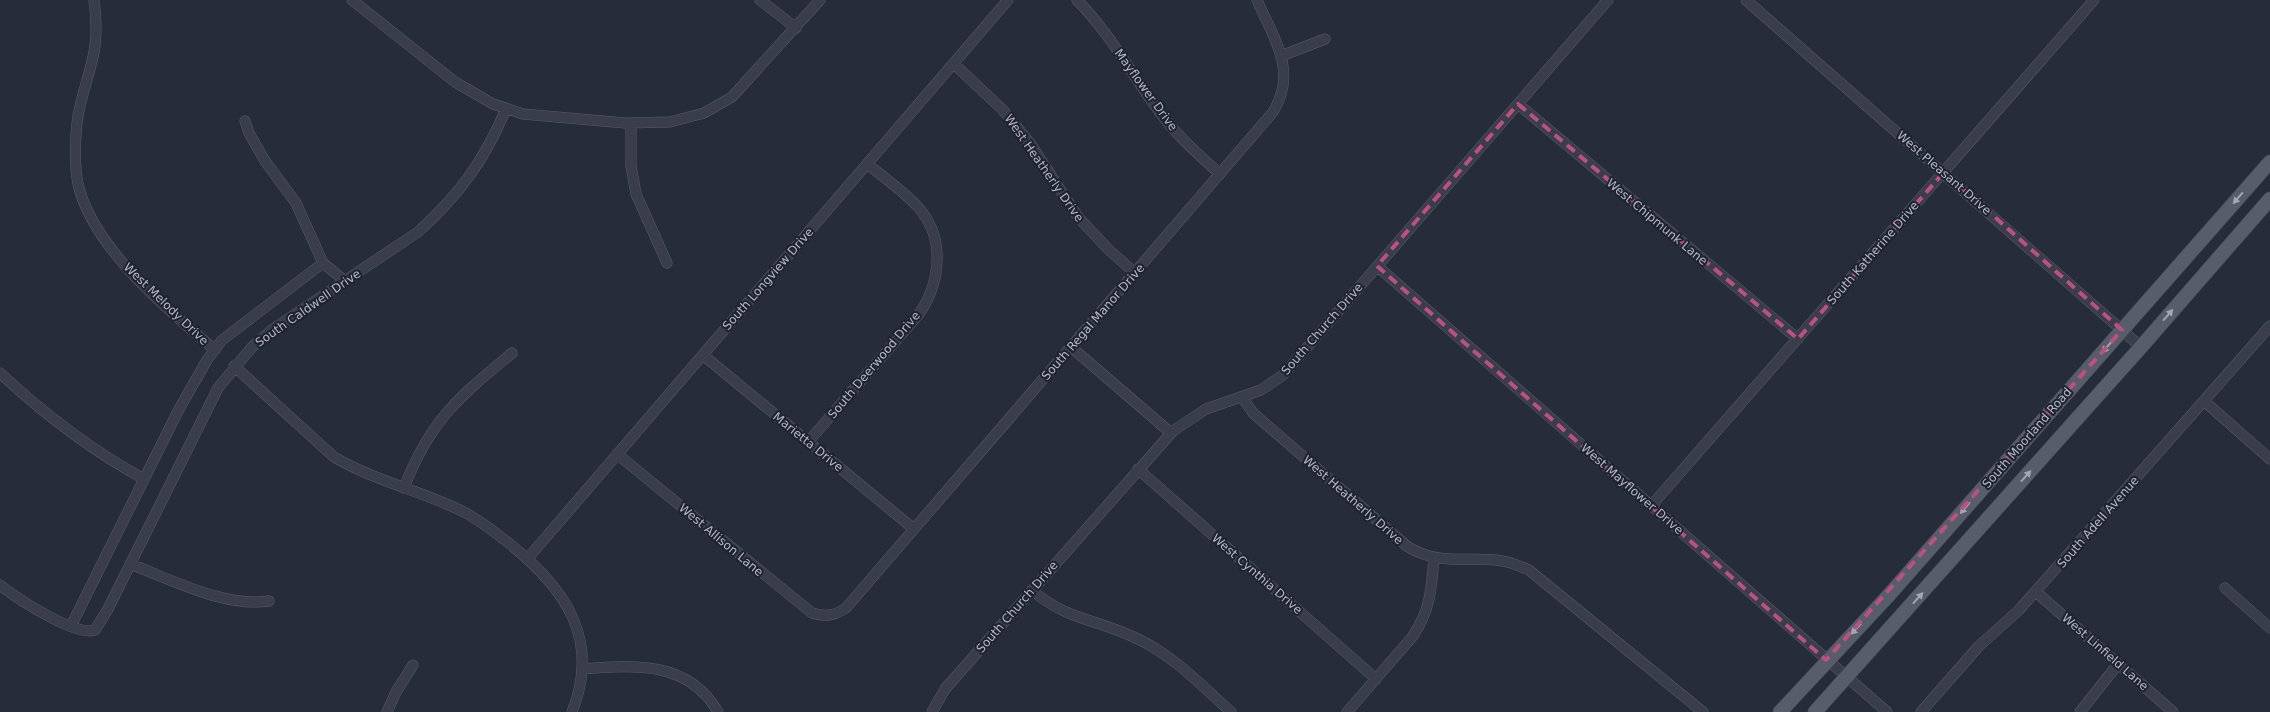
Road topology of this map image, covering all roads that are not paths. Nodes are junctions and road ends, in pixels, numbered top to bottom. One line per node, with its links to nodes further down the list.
1 (94, 0): 34 (street, West Melody Drive)
2 (352, 0): 16 (street)
3 (760, 0): 11 (street)
4 (820, 0): 11 (street)
5 (1008, 0): 14 (street, South Longview Drive)
6 (1077, 0): 22 (street, Mayflower Drive)
7 (1257, 0): 13 (street, South Regal Manor Drive)
8 (1608, 0): 15 (street, South Church Drive)
9 (1746, 0): 21 (street, West Pleasant Drive)
10 (2094, 0): 21 (street, South Katherine Drive)
11 (796, 28): 18 (street)
12 (1325, 39): 13 (street)
13 (1281, 56): 22 (street, South Regal Manor Drive)
14 (954, 64): 20 (street, South Longview Drive); 27 (street, West Heatherly Drive)
15 (1518, 104): 26 (street, South Church Drive); 31 (street, West Chipmunk Lane)
16 (506, 109): 18 (street); 28 (street, South Caldwell Drive)
17 (245, 121): 24 (street)
18 (631, 122): 25 (street)
19 (2270, 162): 30 (main road, South Moorland Road, one-way to 30)
20 (867, 164): 36 (street, South Longview Drive); 42 (street, South Deerwood Drive)
21 (1944, 172): 30 (street, West Pleasant Drive); 31 (street, South Katherine Drive)
22 (1220, 174): 27 (street, South Regal Manor Drive)
23 (2270, 199): 32 (main road, South Moorland Road, one-way to 23)
24 (323, 263): 28 (street); 34 (street, South Caldwell Drive)
25 (667, 264)
26 (1377, 266): 39 (street, South Church Drive); 48 (street, West Mayflower Drive)
27 (1135, 273): 33 (street, South Regal Manor Drive)
28 (345, 281): 37 (street, South Caldwell Drive)
29 (2270, 326): 40 (street, South Adell Avenue)
30 (2122, 330): 32 (street, West Pleasant Drive); 61 (main road, South Moorland Road, one-way to 61)
31 (1798, 339): 48 (street, South Katherine Drive)
32 (2141, 346): 65 (main road, South Moorland Road, one-way to 32)
33 (1071, 347): 41 (street); 49 (street, South Regal Manor Drive)
34 (214, 350): 46 (street, South Caldwell Drive)
35 (512, 353): 47 (street)
36 (703, 355): 42 (street, Marietta Drive); 43 (street, South Longview Drive)
37 (234, 366): 47 (street); 52 (street, South Caldwell Drive)
38 (0, 373): 46 (street)
39 (1242, 397): 41 (street, South Church Drive); 51 (street, West Heatherly Drive)
40 (2204, 401): 44 (street); 56 (street, South Adell Avenue)
41 (1170, 433): 45 (street, South Church Drive)
42 (808, 442): 49 (street, Marietta Drive)
43 (617, 454): 50 (street, South Longview Drive); 58 (street, West Allison Lane)
44 (2270, 459)
45 (1138, 469): 55 (street, South Church Drive); 66 (street, West Cynthia Drive)
46 (144, 479): 59 (street, South Caldwell Drive)
47 (404, 488): 50 (street)
48 (1651, 506): 61 (street, West Mayflower Drive)
49 (914, 529): 58 (street, South Regal Manor Drive)
50 (528, 558): 64 (street)
51 (1434, 558): 66 (street); 73 (street, West Heatherly Drive)
52 (130, 564): 57 (street); 59 (street, South Caldwell Drive)
53 (0, 585): 59 (street)
54 (2224, 588): 60 (street)
55 (1032, 590): 70 (street, South Church Drive); 71 (street)
56 (2036, 592): 62 (street, West Linfield Lane); 77 (street, South Adell Avenue)
57 (268, 601)
58 (828, 616)
59 (71, 626)
60 (2270, 628)
61 (1826, 660): 65 (street, West Mayflower Drive); 74 (main road, South Moorland Road)
62 (2118, 664): 78 (street); 79 (street, West Linfield Lane)
63 (413, 665): 67 (street)
64 (582, 669): 68 (street); 69 (street)
65 (1846, 678): 75 (main road, South Moorland Road); 76 (street, West Mayflower Drive)
66 (1376, 679): 72 (street)
67 (387, 712)
68 (572, 712)
69 (718, 712)
70 (932, 712)
71 (1231, 712)
72 (1346, 712)
73 (1703, 712)
74 (1780, 712)
75 (1815, 712)
76 (1887, 712)
77 (1921, 712)
78 (2080, 712)
79 (2173, 712)

